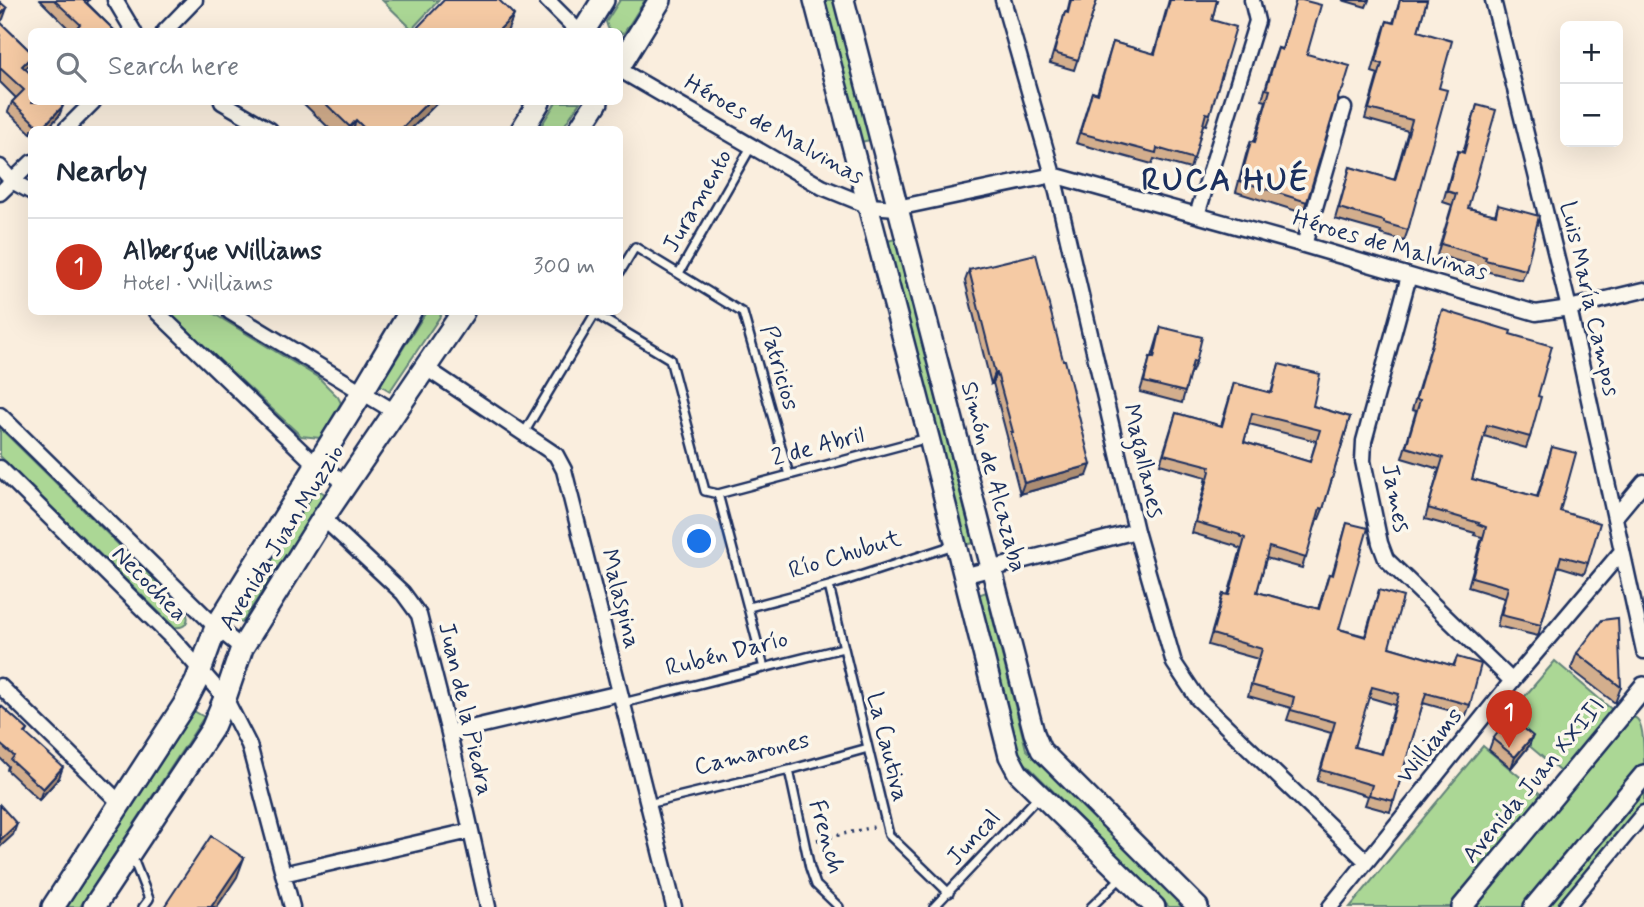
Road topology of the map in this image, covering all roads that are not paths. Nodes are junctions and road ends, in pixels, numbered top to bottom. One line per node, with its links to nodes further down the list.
1 (115, 0): 11 (street)
2 (195, 0): 12 (street)
3 (547, 0): 13 (street)
4 (603, 0): 14 (main road)
5 (660, 0): 15 (main road)
6 (814, 0): 33 (street)
7 (844, 0): 34 (street, Simón de Alcazaba)
8 (1003, 0): 29 (street, Magallanes)
9 (1252, 0): 35 (street)
10 (1493, 0): 41 (street, Luis María Campos)
11 (132, 28)
12 (168, 28)
13 (577, 28)
14 (584, 28)
15 (623, 62)
16 (623, 69): 26 (street, Héroes de Malvinas)
17 (90, 105): 22 (street)
18 (227, 105): 23 (street)
19 (537, 105): 24 (main road)
20 (595, 105): 25 (main road)
21 (1344, 108): 36 (street)
22 (69, 126)
23 (263, 126)
24 (524, 126)
25 (582, 126)
26 (751, 147): 33 (street, Héroes de Malvinas); 38 (lane, Juramento)
27 (28, 166): 30 (street)
28 (0, 167): 30 (street)
29 (1052, 175): 34 (street, Héroes de Malvinas); 35 (street, Héroes de Malvinas); 62 (street, Magallanes)
30 (12, 181): 31 (street); 32 (street)
31 (28, 191)
32 (0, 193)
33 (869, 206): 34 (street, Héroes de Malvinas); 53 (street)
34 (897, 208): 65 (street, Simón de Alcazaba)
35 (1197, 215): 36 (street, Héroes de Malvinas)
36 (1304, 245): 39 (street, Héroes de Malvinas)
37 (623, 267): 38 (lane, Patricios)
38 (679, 273): 56 (lane, Patricios)
39 (1409, 276): 41 (street, Héroes de Malvinas); 75 (street, James)
40 (1644, 290): 41 (street, Héroes de Malvinas)
41 (1569, 308): 60 (street, Luis María Campos)
42 (160, 315): 54 (street)
43 (235, 315): 49 (street)
44 (408, 315): 49 (main road, Avenida Juan Muzzio)
45 (461, 315): 48 (main road, Avenida Juan Muzzio)
46 (594, 315): 52 (lane)
47 (598, 315): 59 (lane)
48 (426, 368): 50 (main road, Avenida Juan Muzzio); 52 (street, Malaspina)
49 (363, 391): 50 (street); 54 (main road, Avenida Juan Muzzio)
50 (395, 412): 57 (main road, Avenida Juan Muzzio)
51 (0, 415): 69 (street, Necochea)
52 (524, 433): 79 (street, Malaspina)
53 (929, 438): 56 (lane, 2 de Abril); 63 (street)
54 (316, 465): 57 (street); 69 (main road, Avenida Juan Muzzio)
55 (0, 468): 74 (street, Necochea)
56 (789, 475): 59 (lane, 2 de Abril)
57 (346, 482): 61 (main road, Avenida Juan Muzzio)
58 (1644, 482): 60 (street)
59 (718, 494): 68 (lane)
60 (1615, 517): 64 (street, Luis María Campos)
61 (323, 518): 70 (main road, Avenida Juan Muzzio); 80 (street, Juan de la Piedra)
62 (1136, 530): 65 (street); 90 (street, Magallanes)
63 (955, 545): 66 (street); 67 (lane, Río Chubut)
64 (1622, 551): 72 (street, Luis María Campos); 75 (street, Williams)
65 (992, 568): 66 (street); 104 (street, Simón de Alcazaba)
66 (963, 576): 84 (street)
67 (829, 586): 68 (lane, Río Chubut); 71 (lane, La Cautiva)
68 (749, 607): 73 (lane)
69 (216, 627): 70 (street, Necochea); 74 (main road, Avenida Juan Muzzio)
70 (242, 648): 78 (main road, Avenida Juan Muzzio)
71 (843, 648): 73 (lane, Rubén Darío); 81 (lane, La Cautiva)
72 (1644, 651)
73 (764, 668): 79 (lane, Rubén Darío)
74 (201, 670): 78 (street, Necochea); 85 (main road, Avenida Juan Muzzio)
75 (1512, 681): 90 (street, Williams)
76 (0, 686): 85 (street)
77 (1644, 687): 106 (street, Avenida Juan XXIII)
78 (225, 698): 89 (main road, Avenida Juan Muzzio); 91 (street, Necochea)
79 (621, 698): 80 (street, Rubén Darío); 86 (street, Malaspina)
80 (449, 733): 88 (street, Juan de la Piedra)
81 (868, 748): 82 (lane, Camarones); 93 (lane, La Cautiva)
82 (789, 770): 86 (lane, Camarones); 100 (lane, French)
83 (1644, 775): 107 (street)
84 (1041, 795): 92 (street); 93 (lane, Juncal)
85 (120, 803): 94 (main road, Avenida Juan Muzzio)
86 (647, 804): 99 (street, Malaspina)
87 (1644, 813): 108 (street)
88 (470, 831): 91 (street); 98 (street, Juan de la Piedra)
89 (131, 851): 95 (main road, Avenida Juan Muzzio); 96 (lane)
90 (1366, 862): 105 (street, Williams)
91 (283, 874): 97 (street, Necochea)
92 (1124, 876): 102 (lane); 103 (street)
93 (949, 892): 101 (lane, Juncal)
94 (53, 907)
95 (94, 907)
96 (143, 907)
97 (292, 907)
98 (488, 907)
99 (674, 907)
100 (839, 907)
101 (934, 907)
102 (1091, 907)
103 (1155, 907)
104 (1198, 907)
105 (1330, 907)
106 (1462, 907)
107 (1534, 907)
108 (1566, 907)

